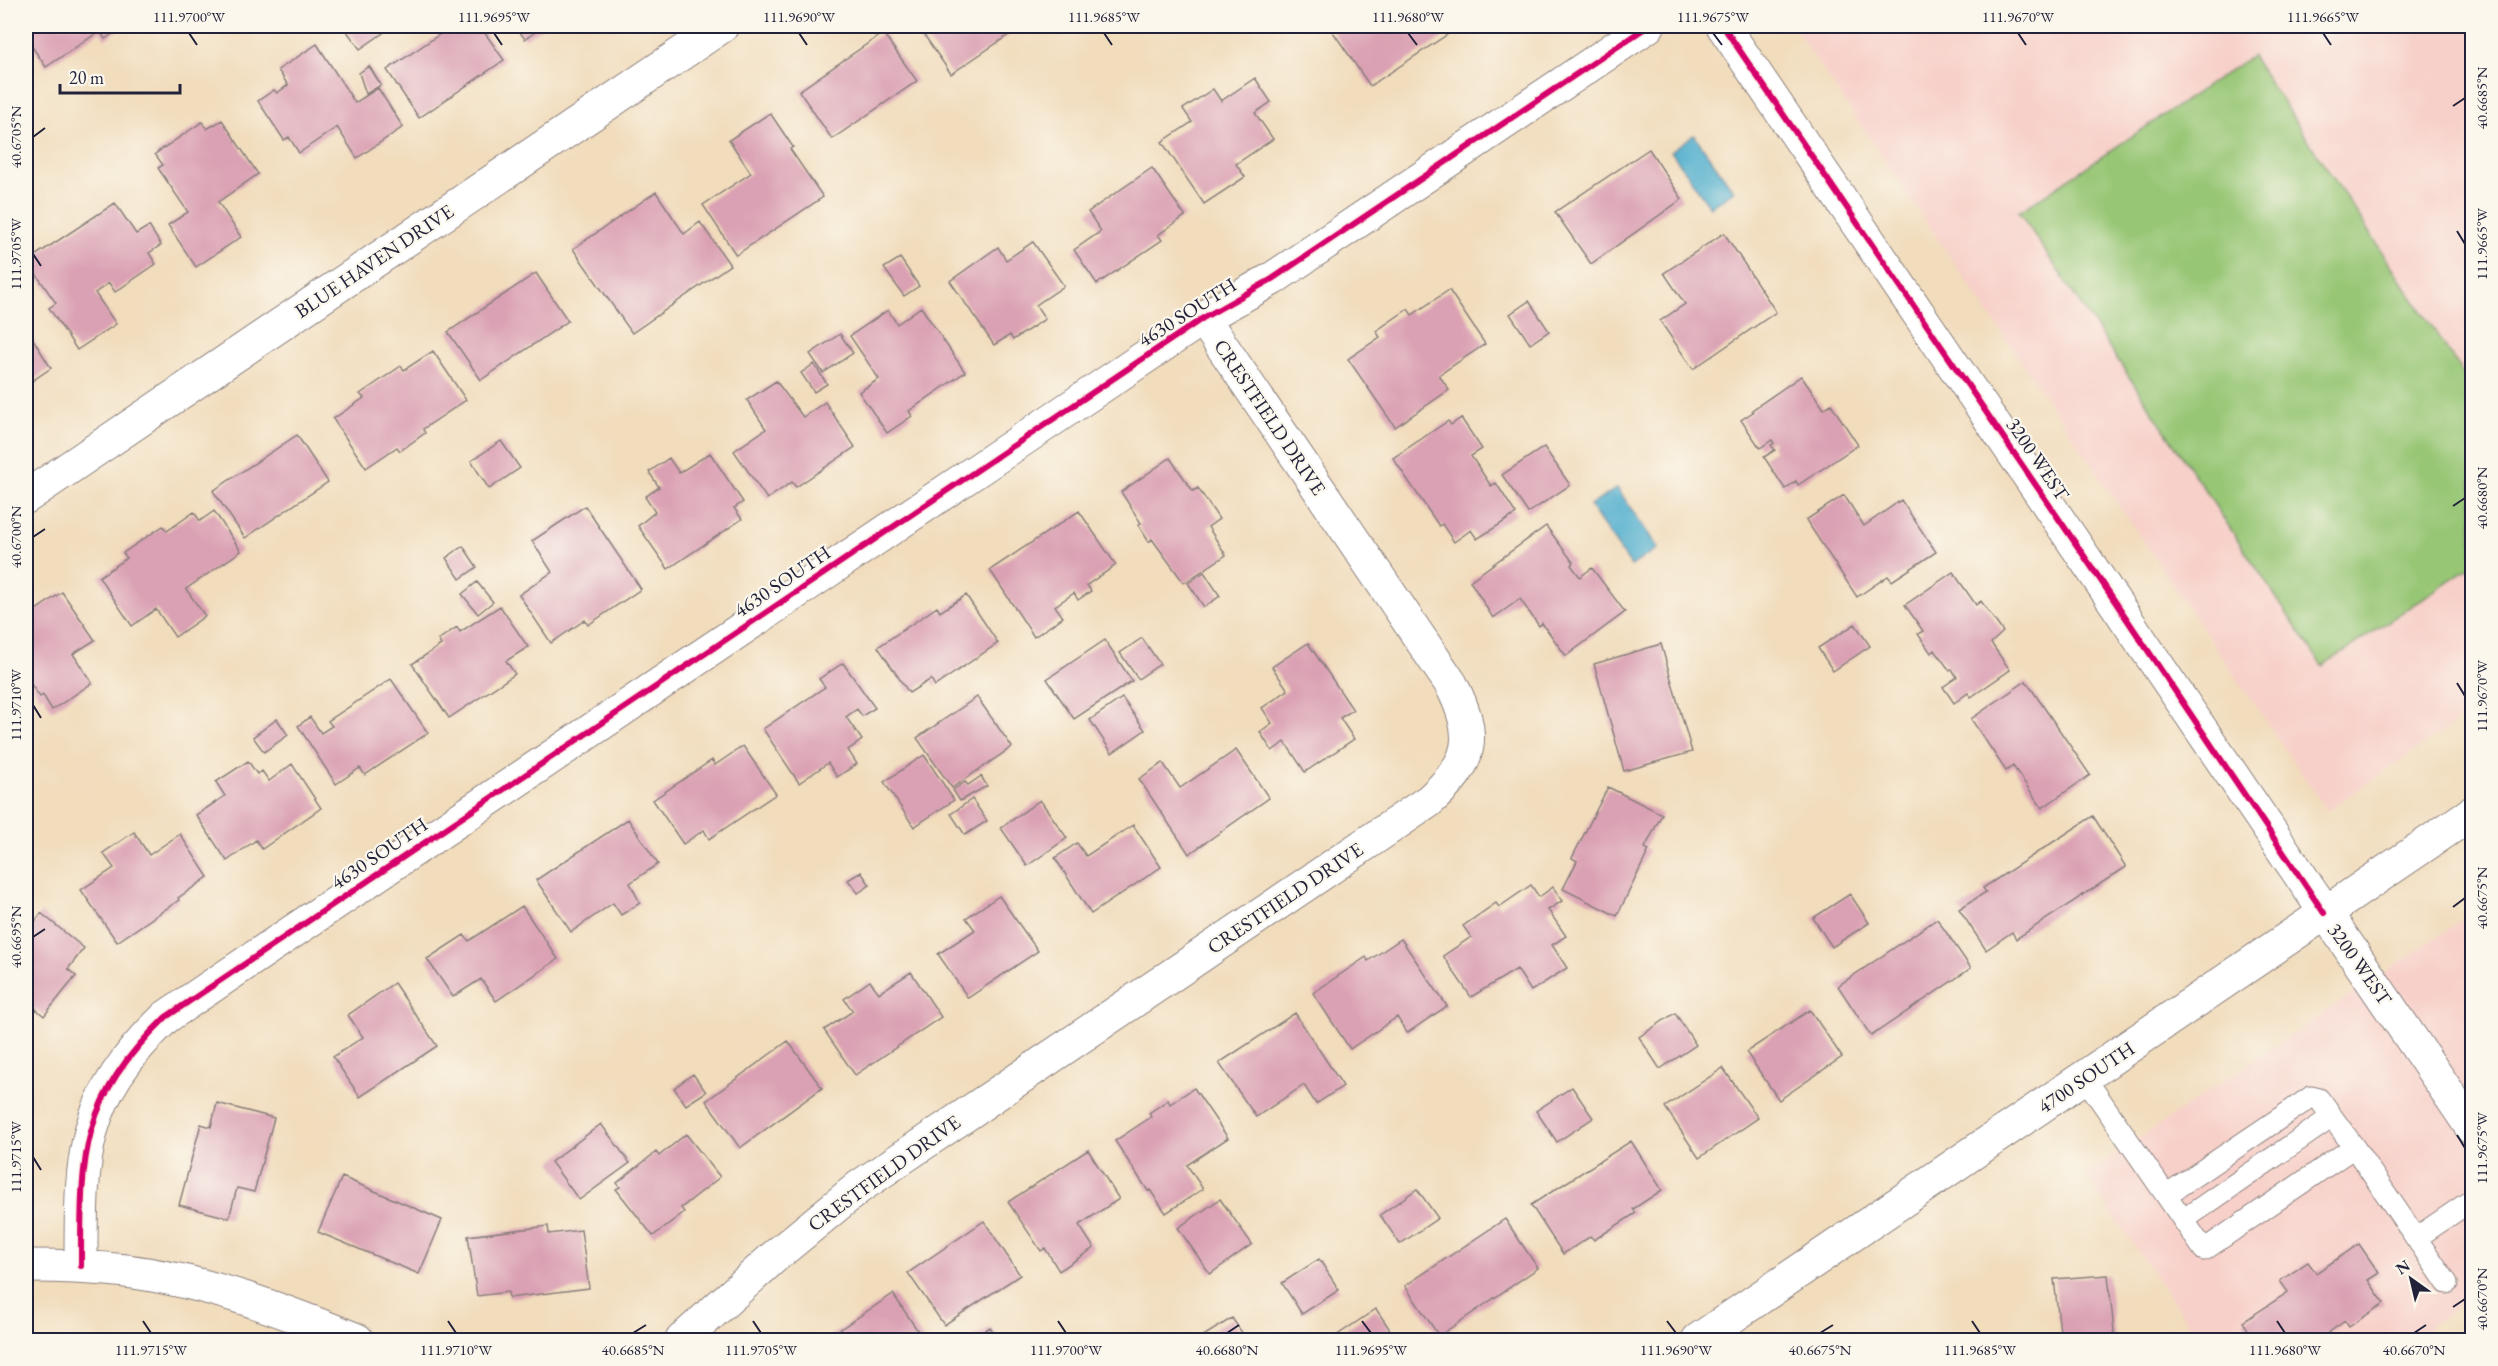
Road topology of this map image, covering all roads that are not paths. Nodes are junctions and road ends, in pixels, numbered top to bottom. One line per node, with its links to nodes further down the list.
1 (722, 26): 5 (street, BLUE HAVEN DRIVE)
2 (1648, 26): 4 (street, 4630 SOUTH)
3 (1723, 26): 7 (street, 3200 WEST)
4 (1203, 318): 17 (street, 4630 SOUTH); 20 (street, CRESTFIELD DRIVE)
5 (26, 497)
6 (2472, 813): 7 (street, 4700 SOUTH)
7 (2324, 913): 8 (street, 4700 SOUTH); 10 (street, 3200 WEST)
8 (2085, 1078): 12 (lane); 21 (street, 4700 SOUTH)
9 (2332, 1117): 11 (lane); 12 (lane); 14 (lane)
10 (2472, 1128)
11 (2354, 1147): 14 (lane); 15 (lane)
12 (2166, 1195): 14 (lane)
13 (2472, 1200): 15 (lane)
14 (2183, 1220)
15 (2416, 1238): 18 (lane)
16 (26, 1266): 17 (street)
17 (81, 1266): 19 (street)
18 (2447, 1283)
19 (357, 1341)
20 (682, 1341)
21 (1698, 1341)

